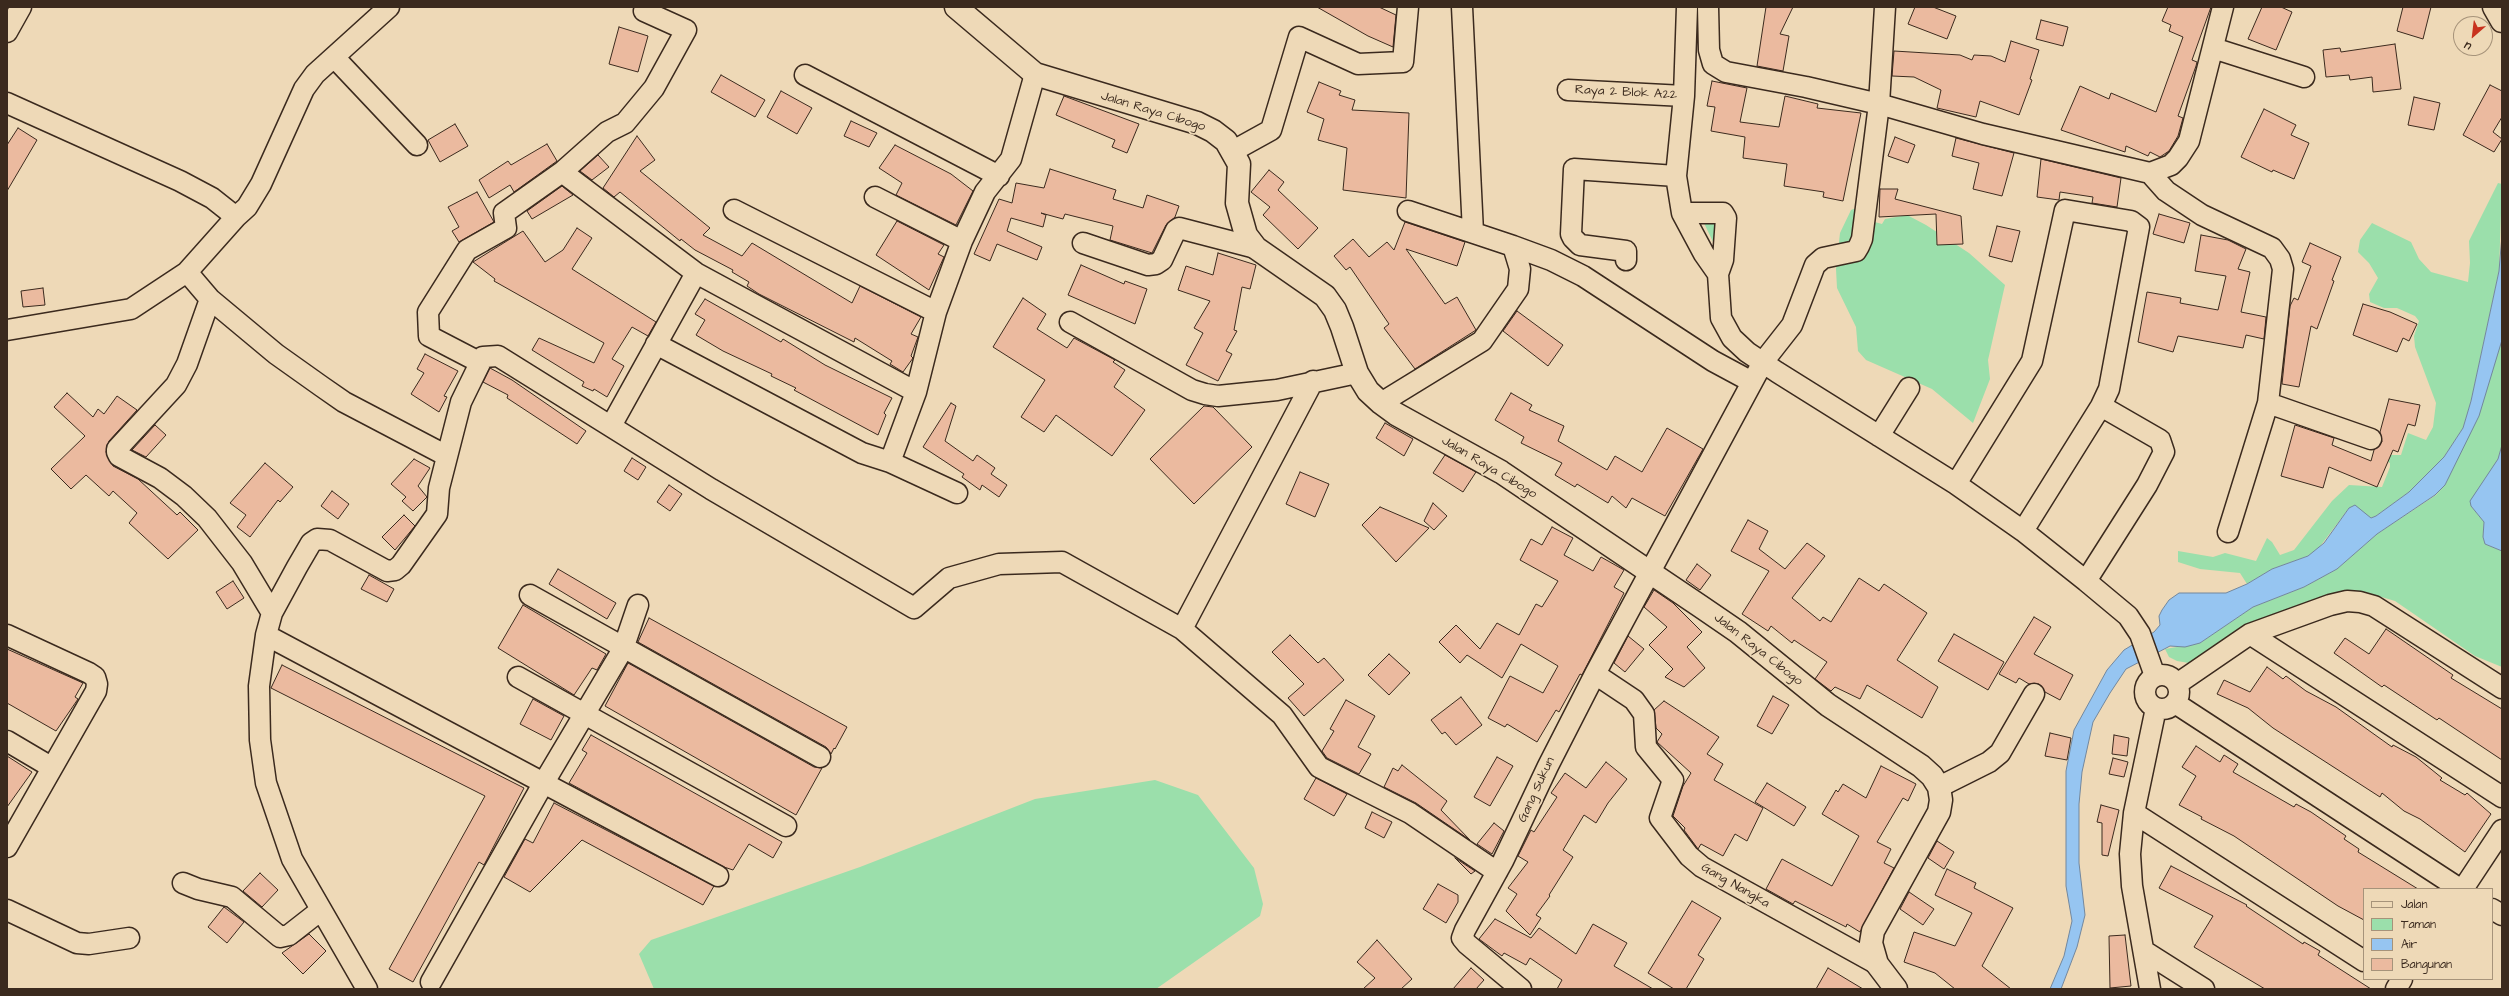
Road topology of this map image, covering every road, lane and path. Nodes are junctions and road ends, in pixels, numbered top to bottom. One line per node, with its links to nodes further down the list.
1 (21, 7): 13 (street)
2 (389, 7): 15 (street)
3 (646, 7): 25 (street)
4 (956, 7): 16 (street, Jalan Raya Cibogo)
5 (1408, 7): 24 (street)
6 (1462, 7): 34 (street)
7 (1687, 7): 20 (street)
8 (1708, 7): 22 (street)
9 (1885, 7): 22 (street)
10 (2223, 7): 14 (street)
11 (2494, 7): 12 (street)
12 (2502, 21)
13 (7, 32)
14 (2213, 48): 18 (street); 26 (street)
15 (334, 58): 23 (street); 33 (street)
16 (1035, 74): 24 (street, Jalan Raya Cibogo); 27 (street)
17 (805, 75): 27 (street)
18 (2304, 77)
19 (1568, 90): 20 (street, Raya 2 Blok A22)
20 (1684, 96): 28 (street)
21 (7, 103): 33 (street)
22 (1879, 104): 26 (street); 49 (street, Gang Sukun)
23 (417, 145)
24 (1233, 151): 38 (street, Jalan Raya Cibogo)
25 (562, 172): 41 (street); 48 (street)
26 (2150, 173): 56 (street)
27 (999, 176): 35 (street)
28 (1676, 176): 32 (street); 39 (street)
29 (875, 197): 35 (street)
30 (734, 210): 44 (street)
31 (1408, 211): 34 (street)
32 (1682, 213): 42 (street); 42 (street)
33 (236, 217): 40 (street)
34 (1473, 232): 37 (street)
35 (962, 241): 44 (street)
36 (1083, 243): 38 (street)
37 (1513, 246): 52 (street); 55 (street)
38 (1256, 248): 50 (street, Jalan Raya Cibogo)
39 (1626, 260)
40 (187, 272): 43 (street); 46 (street)
41 (696, 273): 47 (street); 54 (street)
42 (1718, 274): 49 (street)
43 (210, 299): 61 (street); 71 (street)
44 (936, 312): 54 (street)
45 (1070, 322): 51 (street)
46 (7, 330)
47 (656, 344): 58 (street); 62 (street)
48 (479, 362): 58 (street); 61 (street)
49 (1763, 362): 52 (street, Gang Sukun); 59 (street)
50 (1357, 374): 51 (street); 55 (street, Jalan Raya Cibogo)
51 (1313, 381): 72 (street)
52 (1752, 382): 67 (street, Gang Sukun)
53 (1909, 388): 59 (street)
54 (916, 392): 62 (street)
55 (1381, 403): 67 (street, Jalan Raya Cibogo)
56 (2268, 403): 60 (street); 66 (street)
57 (2101, 406): 63 (street); 65 (street); 68 (street)
58 (611, 426): 72 (street)
59 (1880, 436): 63 (street)
60 (2371, 439)
61 (447, 456): 71 (street)
62 (890, 462): 64 (street)
63 (1956, 484): 65 (street)
64 (957, 493)
65 (2023, 531): 68 (street)
66 (2228, 532)
67 (1650, 574): 77 (street, Gang Sukun); 88 (street, Jalan Raya Cibogo)
68 (2086, 581): 78 (street)
69 (530, 595): 76 (street)
70 (638, 605): 76 (street)
71 (272, 613): 75 (street)
72 (1182, 629): 94 (street)
73 (2250, 634): 80 (street); 82 (street); 89 (street)
74 (7, 635): 86 (street)
75 (266, 635): 87 (street); 101 (street)
76 (623, 649): 83 (street); 85 (street)
77 (1595, 674): 94 (street, Gang Sukun); 106 (street, Gang Nangka)
78 (2155, 676): 82 (street); 82 (street)
79 (518, 677): 83 (street)
80 (2501, 684)
81 (2034, 694): 88 (street)
82 (2169, 698): 90 (street); 97 (street)
83 (584, 714): 87 (street); 91 (street)
84 (7, 741): 86 (street)
85 (820, 757)
86 (51, 768): 93 (street)
87 (543, 784): 95 (street); 107 (street)
88 (1939, 787): 106 (street)
89 (2502, 798)
90 (2134, 813): 104 (street); 105 (street)
91 (786, 826)
92 (2502, 830): 98 (street)
93 (10, 836)
94 (1497, 872): 109 (street, Gang Sukun)
95 (718, 876)
96 (183, 882): 101 (street)
97 (2459, 888)
98 (2462, 888)
99 (2493, 909): 102 (street)
100 (7, 910): 103 (street)
101 (321, 910): 108 (street)
102 (2502, 914)
103 (129, 938)
104 (2144, 951): 111 (street); 112 (street)
105 (2363, 960)
106 (1877, 964): 110 (street)
107 (431, 982)
108 (367, 989)
109 (1521, 989)
110 (1896, 989)
111 (2150, 989)
112 (2204, 989)

